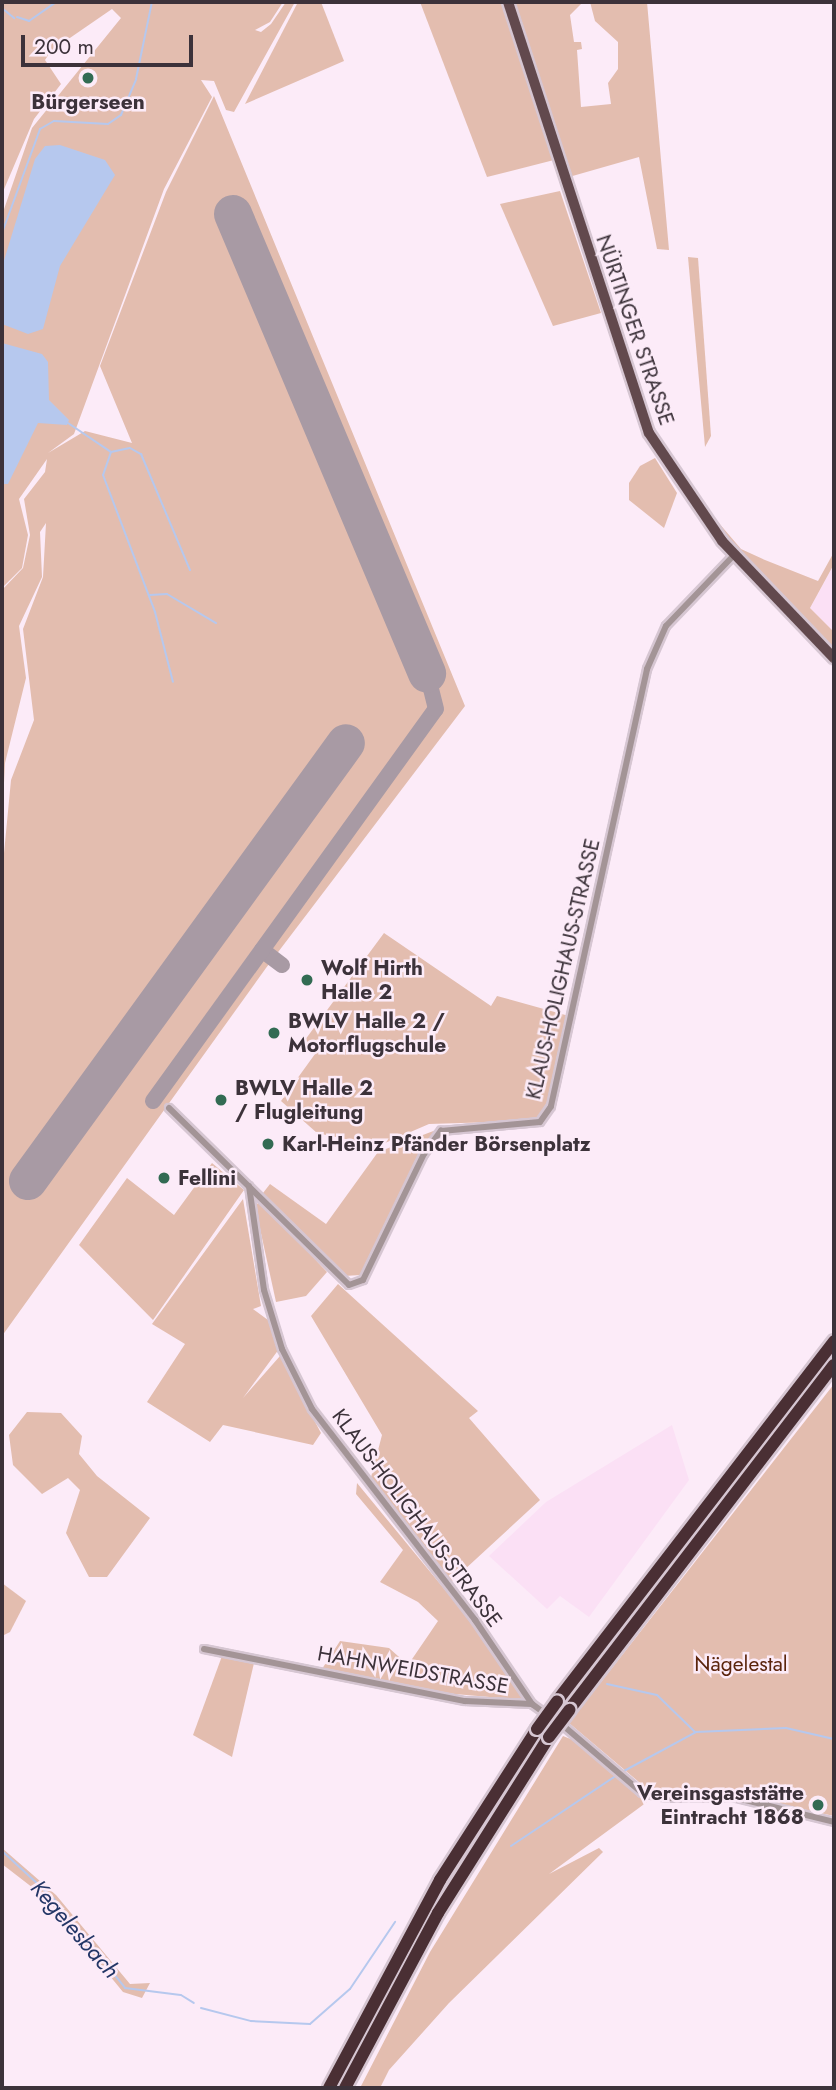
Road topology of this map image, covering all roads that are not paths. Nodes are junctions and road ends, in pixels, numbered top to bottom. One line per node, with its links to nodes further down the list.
1 (508, 2): 2 (main road, NÜRTINGER STRASSE)
2 (734, 555): 3 (main road, NÜRTINGER STRASSE); 5 (street, KLAUS-HOLIGHAUS-STRASSE)
3 (834, 658)
4 (169, 1108): 5 (street, KLAUS-HOLIGHAUS-STRASSE)
5 (248, 1186): 9 (street, KLAUS-HOLIGHAUS-STRASSE)
6 (834, 1341): 11 (highway, bridge)
7 (834, 1365): 12 (highway, bridge)
8 (204, 1649): 9 (street, HAHNWEIDSTRASSE)
9 (532, 1704): 10 (street, HAHNWEIDSTRASSE)
10 (834, 1822)
11 (329, 2088)
12 (345, 2088)

